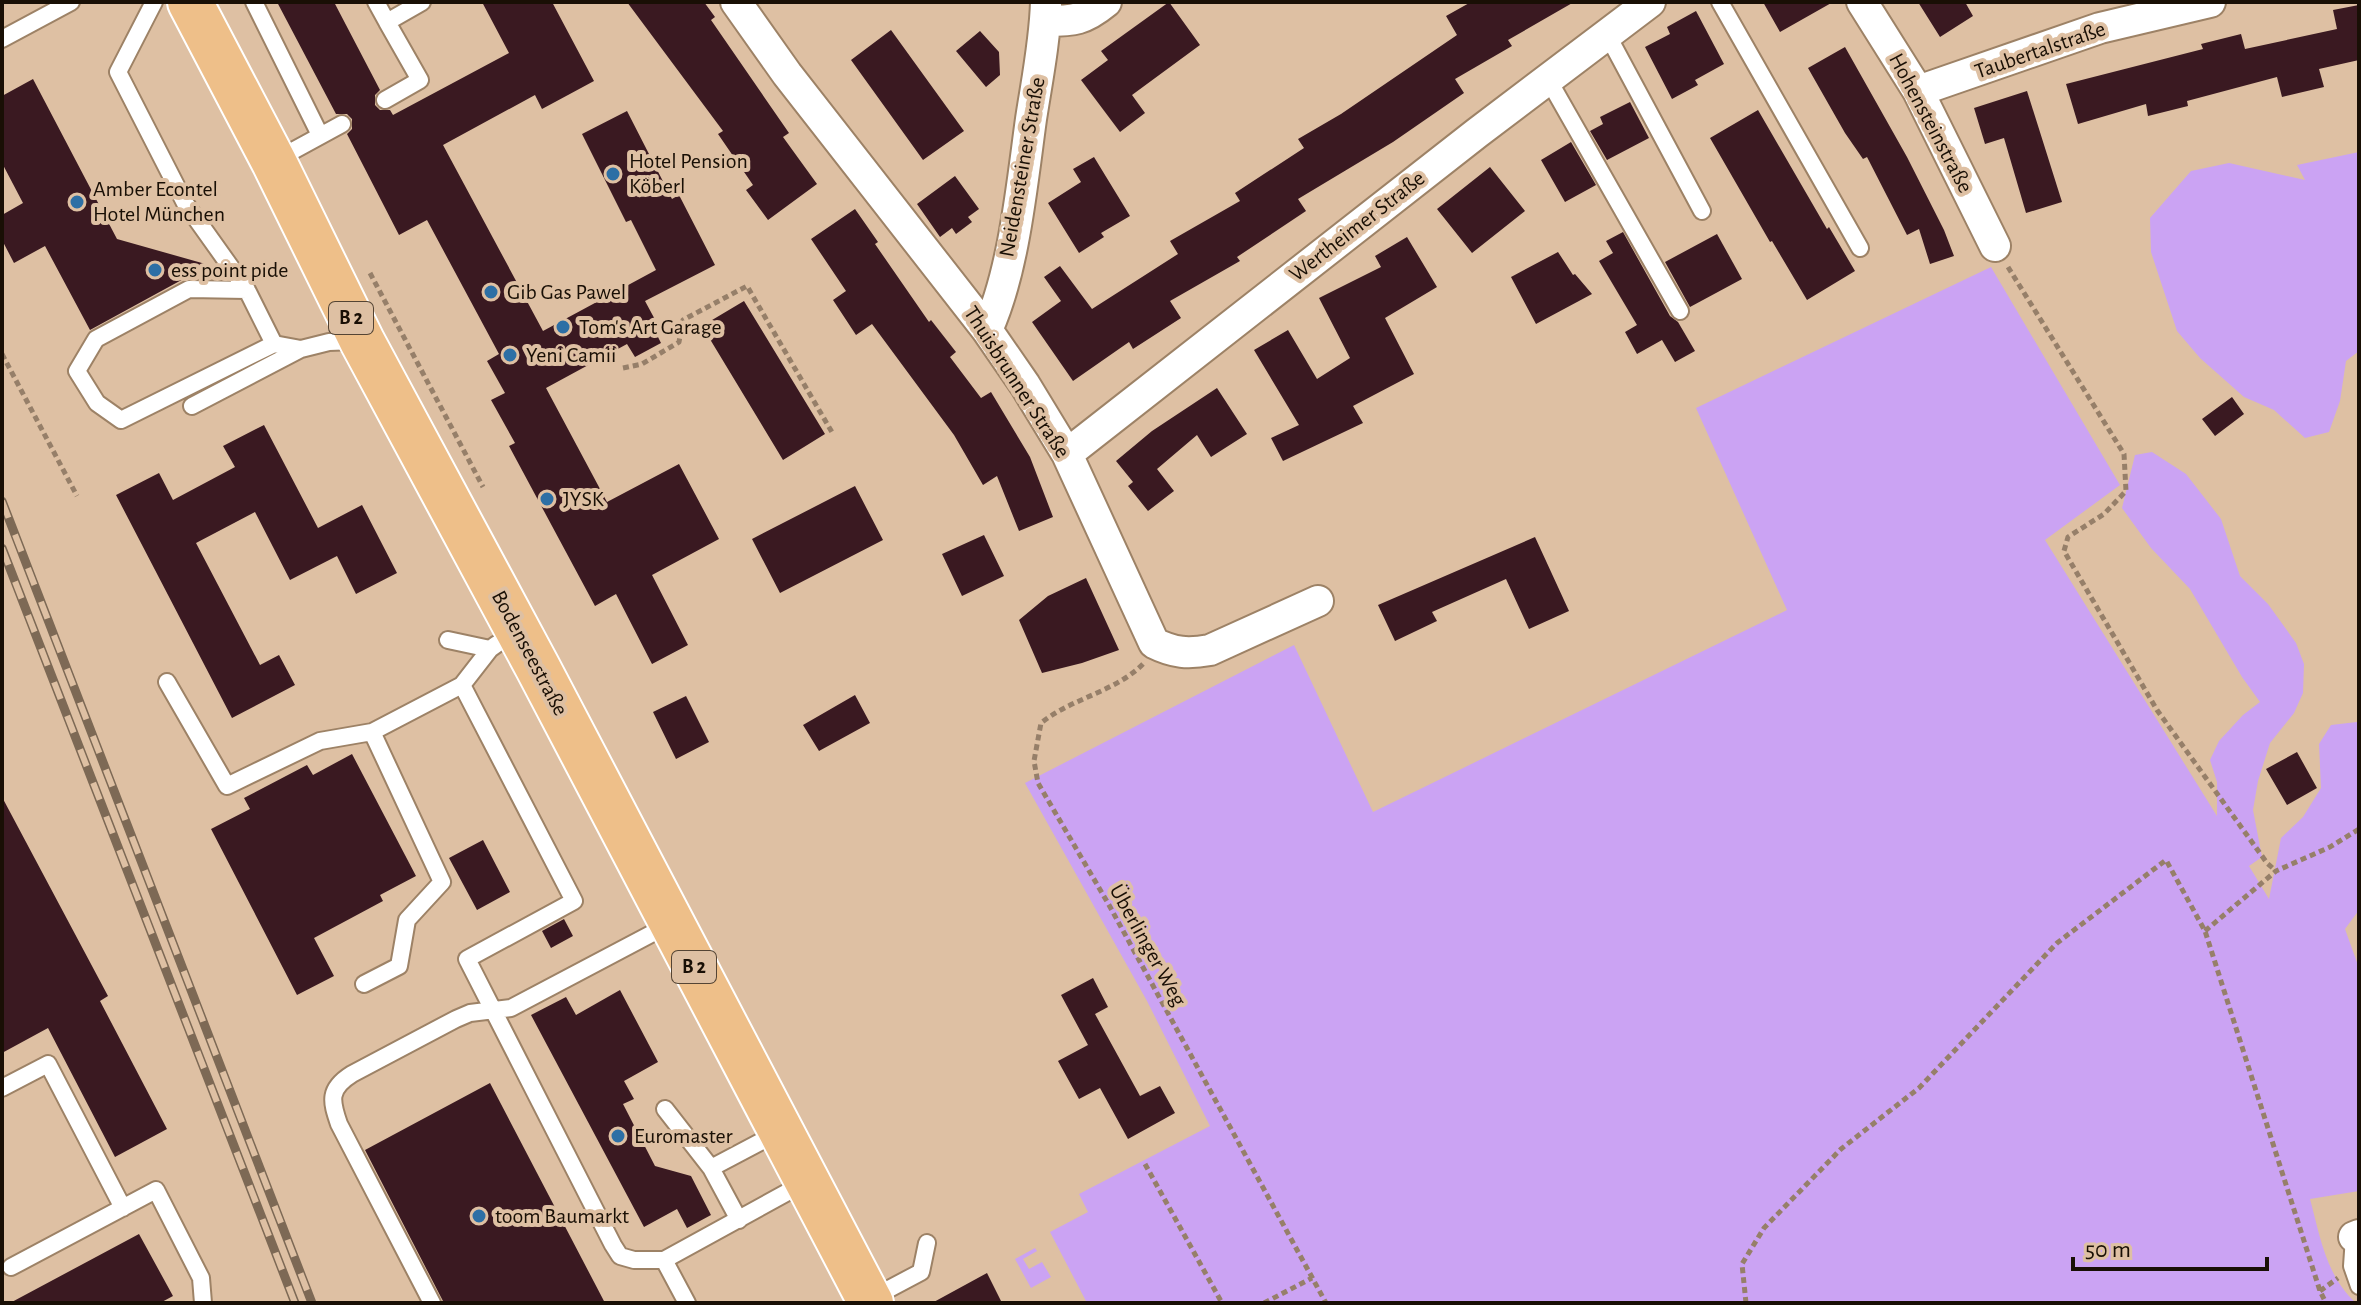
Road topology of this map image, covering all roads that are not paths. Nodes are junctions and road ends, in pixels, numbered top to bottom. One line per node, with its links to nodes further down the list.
1 (71, 2): 16 (lane)
2 (154, 2): 26 (lane)
3 (190, 2): 22 (main road, Bodenseestraße / B 2)
4 (254, 2): 21 (lane)
5 (376, 2): 14 (lane)
6 (422, 2): 14 (lane)
7 (736, 2): 28 (street, Thuisbrunner Straße)
8 (1106, 2): 13 (street)
9 (1650, 2): 15 (street, Wertheimer Straße)
10 (1720, 2): 25 (lane)
11 (1862, 2): 18 (street, Hohensteinstraße)
12 (2210, 2): 18 (street, Taubertalstraße)
13 (1046, 12): 28 (street, Neidensteiner Straße)
14 (387, 22): 19 (lane)
15 (1607, 34): 17 (street, Wertheimer Straße); 23 (lane)
16 (2, 39)
17 (1548, 79): 27 (lane); 33 (street, Wertheimer Straße)
18 (1918, 91): 24 (street, Hohensteinstraße)
19 (385, 100)
20 (342, 124): 21 (lane)
21 (320, 135): 22 (lane)
22 (274, 162): 29 (main road, Bodenseestraße / B 2)
23 (1702, 211)
24 (1995, 246)
25 (1860, 248)
26 (247, 290): 30 (lane); 30 (lane)
27 (1680, 311)
28 (987, 330): 33 (street, Thuisbrunner Straße)
29 (362, 341): 31 (lane); 36 (main road, Bodenseestraße / B 2)
30 (274, 344): 31 (lane)
31 (301, 349): 32 (lane)
32 (192, 406)
33 (1067, 454): 34 (street, Thuisbrunner Straße)
34 (1318, 601)
35 (448, 640): 36 (lane)
36 (504, 640): 38 (lane); 40 (main road, Bodenseestraße / B 2)
37 (167, 682): 39 (lane)
38 (462, 685): 39 (lane); 42 (lane)
39 (372, 732): 41 (lane)
40 (671, 923): 42 (lane); 45 (main road, Bodenseestraße / B 2)
41 (364, 984)
42 (491, 1011): 53 (lane); 58 (lane)
43 (2, 1088): 48 (lane)
44 (665, 1109): 46 (lane)
45 (781, 1131): 46 (lane); 47 (main road, Bodenseestraße / B 2)
46 (711, 1168): 49 (lane)
47 (807, 1181): 49 (lane); 56 (main road, Bodenseestraße / B 2)
48 (123, 1208): 54 (lane); 57 (lane)
49 (739, 1220): 53 (lane)
50 (2357, 1236): 55 (lane)
51 (927, 1243): 56 (lane)
52 (2, 1251): 54 (lane)
53 (664, 1260): 59 (lane)
54 (7, 1269)
55 (2359, 1286)
56 (870, 1301)
57 (203, 1303)
58 (432, 1303)
59 (687, 1303)

